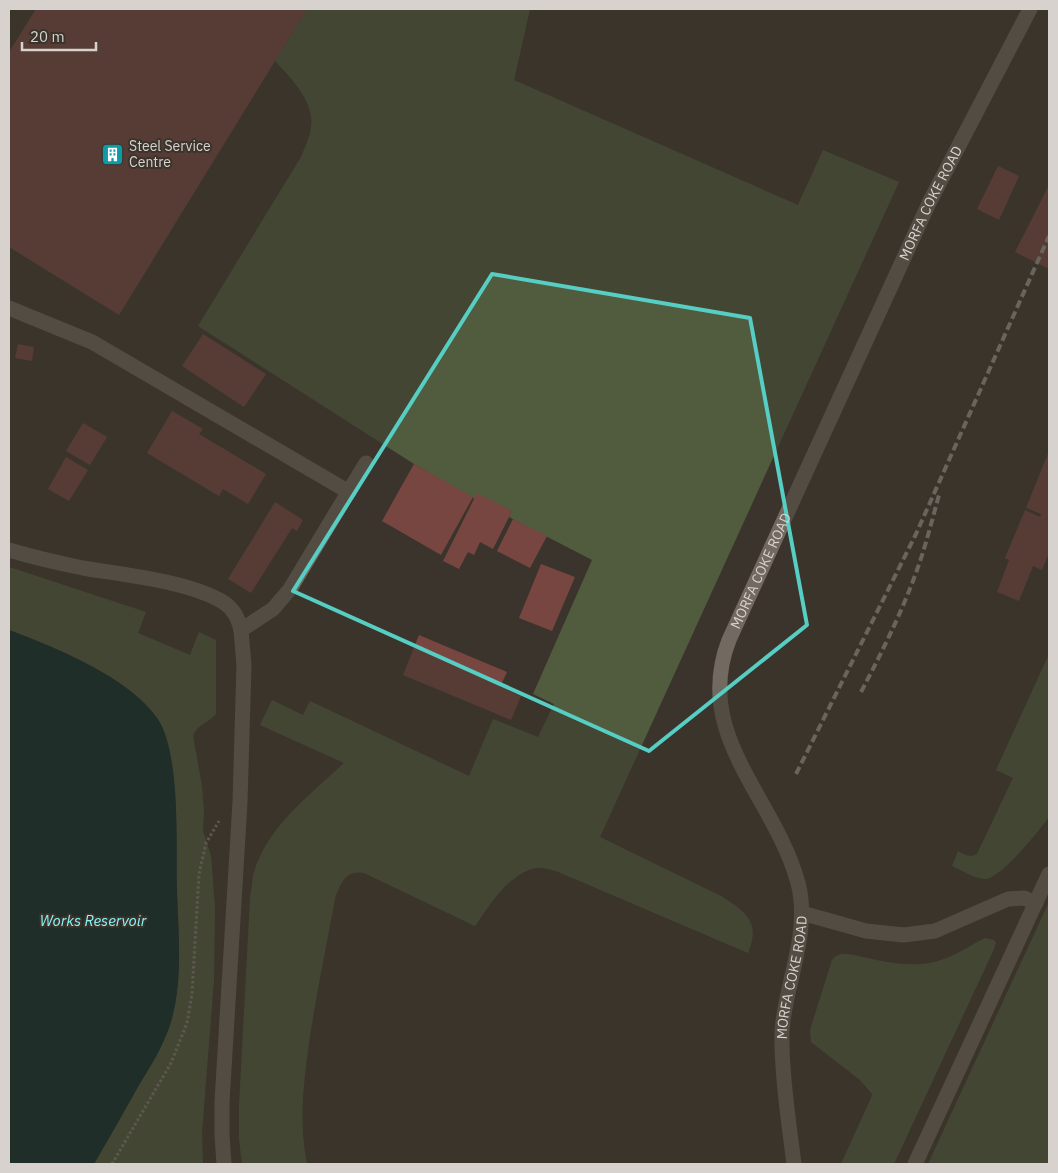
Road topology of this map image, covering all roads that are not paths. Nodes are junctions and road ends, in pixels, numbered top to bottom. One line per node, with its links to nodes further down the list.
1 (1030, 9): 9 (lane, MORFA COKE ROAD)
2 (9, 308): 4 (lane)
3 (366, 463): 4 (lane)
4 (349, 492): 6 (lane)
5 (9, 550): 6 (lane)
6 (241, 630): 10 (lane)
7 (1049, 874): 8 (lane)
8 (1036, 903): 9 (lane); 12 (lane)
9 (802, 913): 11 (lane, MORFA COKE ROAD)
10 (224, 1164)
11 (794, 1164)
12 (915, 1164)

